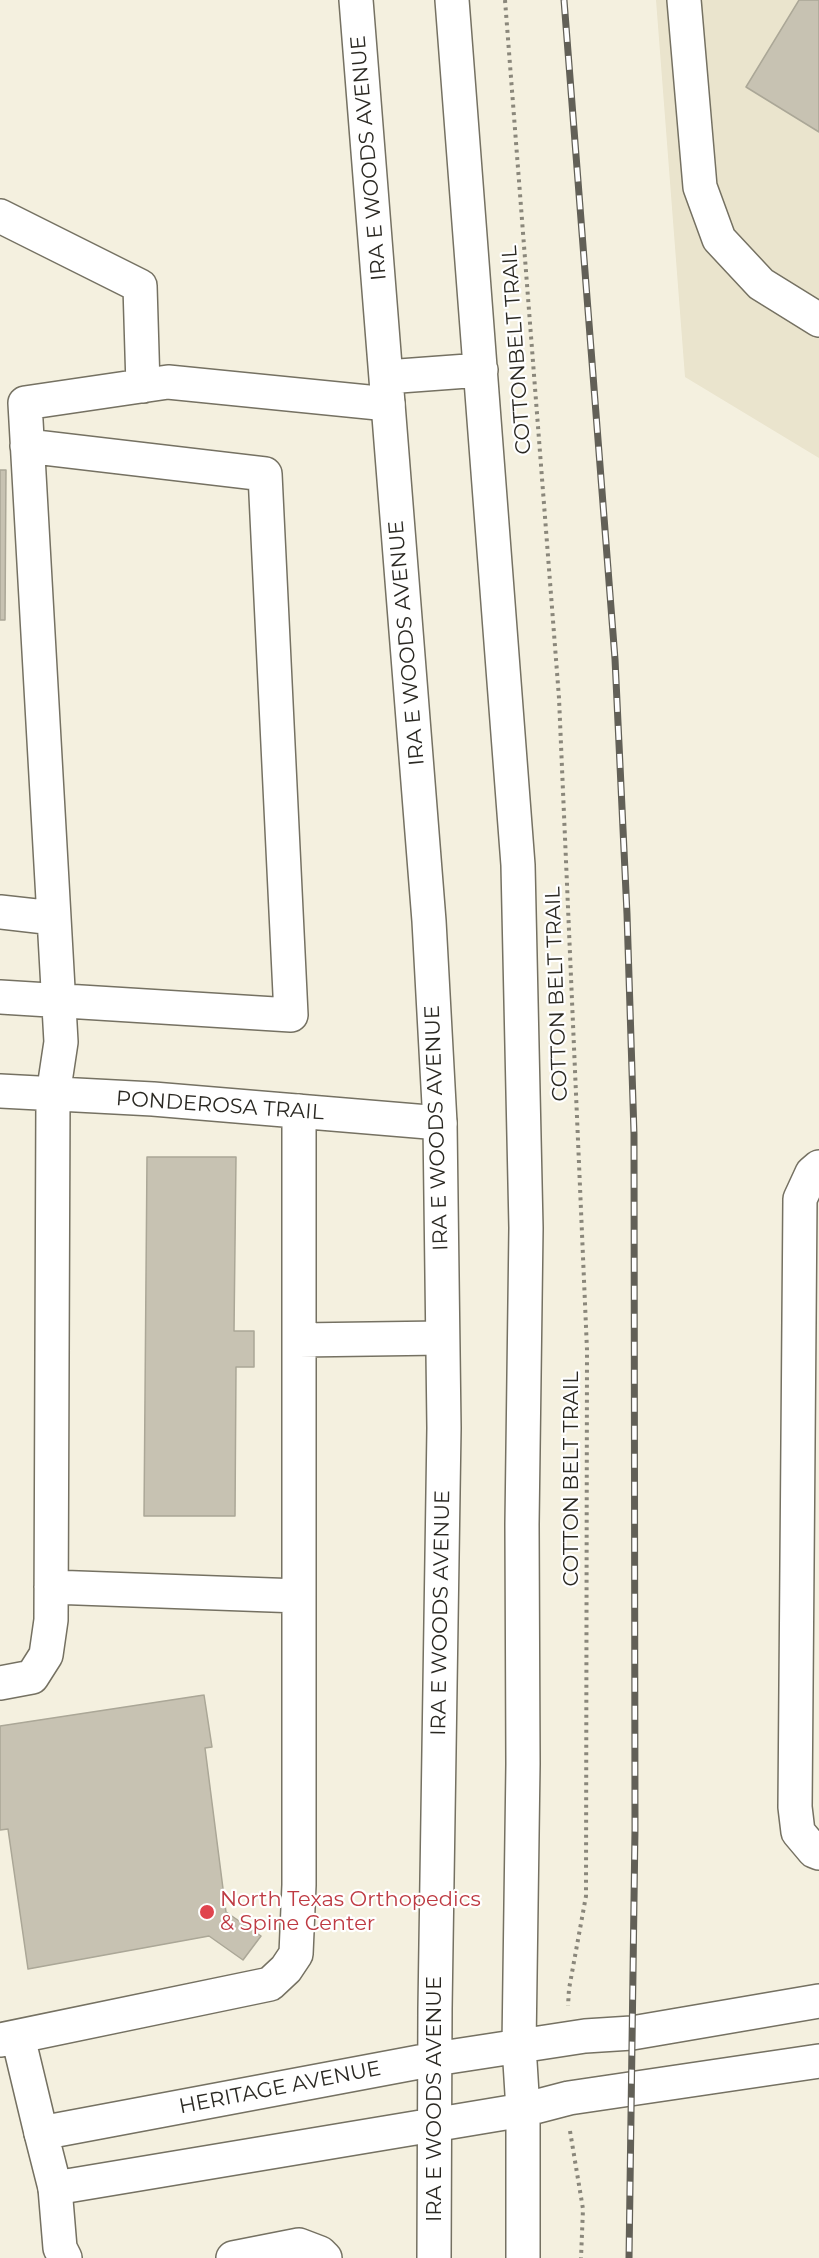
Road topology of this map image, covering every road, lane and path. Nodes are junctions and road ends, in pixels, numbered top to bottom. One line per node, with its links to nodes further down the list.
1 (356, 0): 9 (main road, IRA E WOODS AVENUE)
2 (452, 0): 7 (main road)
3 (505, 0): 12 (path, COTTONBELT TRAIL)
4 (684, 0): 6 (main road)
5 (0, 216): 8 (main road)
6 (819, 320)
7 (481, 370): 9 (main road); 31 (main road)
8 (143, 386): 9 (main road); 10 (main road)
9 (387, 390): 20 (main road, IRA E WOODS AVENUE)
10 (12, 404): 11 (main road)
11 (27, 446): 14 (main road); 16 (main road)
12 (559, 698): 30 (path, COTTON BELT TRAIL)
13 (0, 912): 14 (main road)
14 (54, 918): 16 (main road)
15 (0, 997): 16 (main road)
16 (58, 1002): 18 (main road)
17 (0, 1091): 18 (main road, PONDEROSA TRAIL)
18 (53, 1095): 19 (main road, PONDEROSA TRAIL); 24 (main road)
19 (299, 1111): 20 (main road, PONDEROSA TRAIL); 23 (main road)
20 (440, 1123): 22 (main road, IRA E WOODS AVENUE)
21 (819, 1167): 27 (main road)
22 (442, 1338): 23 (main road); 32 (main road, IRA E WOODS AVENUE)
23 (299, 1340): 25 (main road)
24 (51, 1587): 25 (main road); 26 (main road)
25 (299, 1596): 29 (main road)
26 (0, 1683)
27 (819, 1853)
28 (819, 2001): 30 (main road, HERITAGE AVENUE)
29 (9, 2038): 37 (main road)
30 (567, 2039): 31 (main road, HERITAGE AVENUE)
31 (519, 2046): 32 (main road, HERITAGE AVENUE); 35 (main road)
32 (435, 2059): 36 (main road, IRA E WOODS AVENUE); 37 (main road, HERITAGE AVENUE)
33 (819, 2061): 34 (main road)
34 (569, 2098): 35 (main road); 44 (path)
35 (523, 2110): 36 (main road); 43 (main road)
36 (435, 2125): 38 (main road); 42 (main road, IRA E WOODS AVENUE)
37 (41, 2133): 38 (main road)
38 (55, 2188): 39 (main road)
39 (65, 2258)
40 (233, 2258): 41 (main road)
41 (325, 2258)
42 (434, 2258)
43 (523, 2258)
44 (581, 2258)

